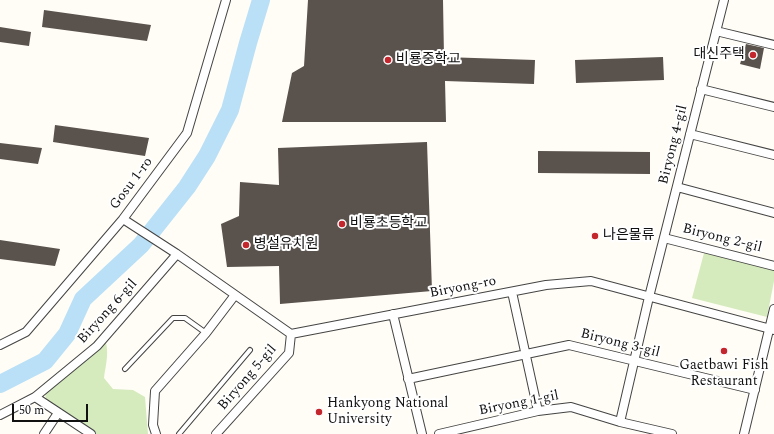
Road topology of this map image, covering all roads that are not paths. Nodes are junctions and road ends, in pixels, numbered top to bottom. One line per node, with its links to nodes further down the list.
1 (226, 0): 11 (street, Gosu 1-ro)
2 (724, 0): 3 (street, Biryong 4-gil)
3 (716, 31): 4 (street); 5 (street, Biryong 4-gil)
4 (774, 45)
5 (701, 89): 6 (street); 7 (street, Biryong 4-gil)
6 (774, 107)
7 (690, 134): 8 (street); 9 (street, Biryong 4-gil)
8 (774, 155)
9 (677, 187): 10 (street); 12 (street, Biryong 4-gil)
10 (774, 213)
11 (123, 219): 13 (street); 23 (street, Gosu 1-ro)
12 (664, 238): 14 (street, Biryong 2-gil); 17 (street, Biryong 4-gil)
13 (177, 254): 16 (street); 30 (street, Biryong 6-gil)
14 (774, 266)
15 (512, 292): 17 (street, Biryong-ro); 19 (street, Biryong-ro); 25 (street)
16 (235, 295): 21 (street); 22 (street)
17 (649, 297): 20 (street, Biryong-ro); 26 (street, Biryong 4-gil)
18 (774, 309): 20 (street)
19 (393, 314): 22 (street, Biryong-ro); 28 (street)
20 (772, 330): 29 (street)
21 (206, 332): 27 (lane); 37 (street)
22 (291, 334): 39 (street, Biryong 5-gil)
23 (0, 344)
24 (250, 350): 38 (lane)
25 (524, 353): 26 (street, Biryong 3-gil); 28 (street, Biryong 3-gil); 31 (street)
26 (634, 361): 29 (street, Biryong 3-gil); 34 (street, Biryong 4-gil)
27 (125, 369)
28 (408, 379): 40 (street)
29 (755, 390): 43 (street)
30 (35, 397): 32 (street); 33 (street, Biryong 6-gil)
31 (538, 411): 34 (street, Biryong 1-gil); 41 (street, Biryong 1-gil)
32 (58, 413): 35 (street); 36 (street)
33 (0, 415)
34 (620, 422): 42 (street, Biryong 1-gil)
35 (44, 434)
36 (92, 434)
37 (156, 434)
38 (179, 434)
39 (216, 434)
40 (422, 434)
41 (440, 434)
42 (672, 434)
43 (744, 434)

